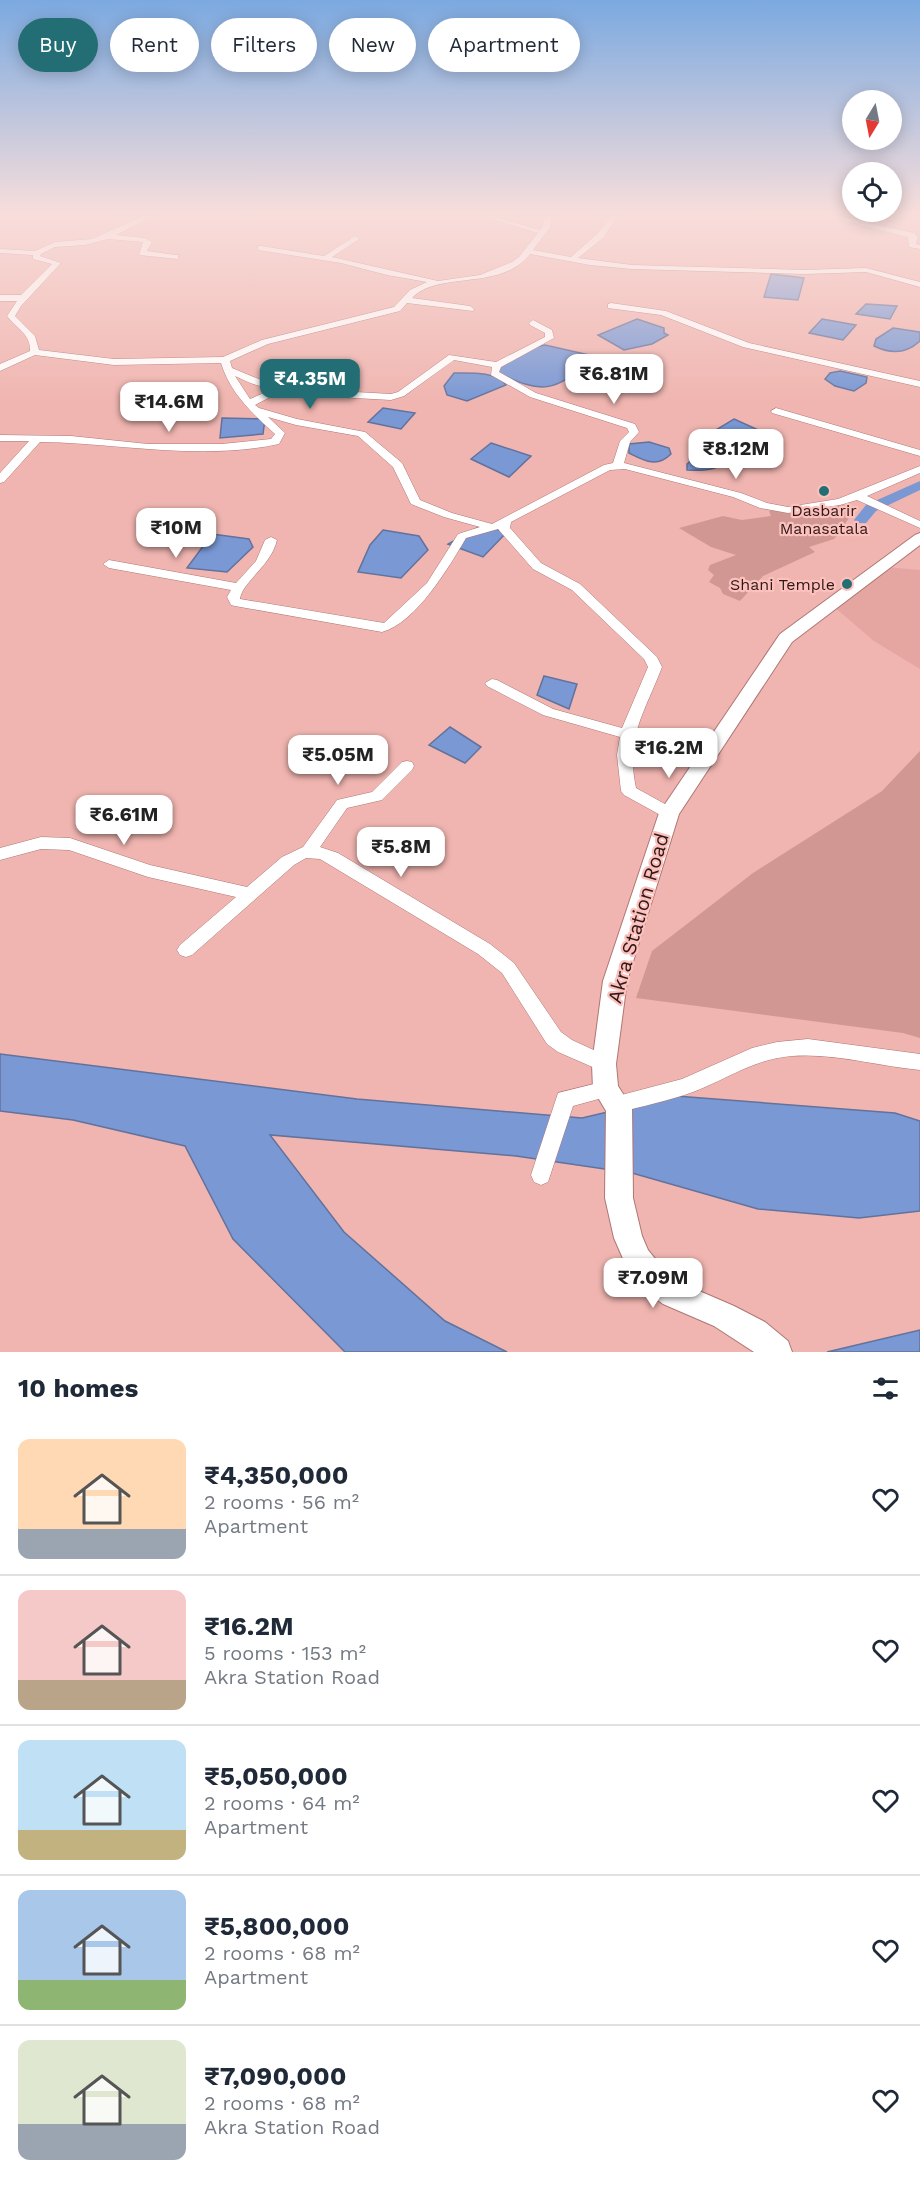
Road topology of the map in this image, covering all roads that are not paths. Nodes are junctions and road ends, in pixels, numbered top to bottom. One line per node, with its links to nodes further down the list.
1 (43, 277): 8 (street)
2 (418, 277): 5 (street)
3 (472, 277): 5 (street)
4 (897, 277): 6 (street)
5 (442, 282): 9 (street)
6 (919, 282)
7 (0, 298): 8 (street)
8 (23, 298): 13 (street)
9 (405, 300): 11 (street); 14 (street)
10 (611, 306): 18 (street)
11 (470, 309)
12 (533, 323): 15 (street)
13 (34, 352): 14 (street); 16 (street)
14 (226, 365): 17 (street); 19 (street)
15 (497, 365): 19 (street); 24 (street)
16 (0, 368)
17 (274, 383)
18 (920, 384)
19 (251, 407): 22 (street); 28 (street)
20 (776, 411): 23 (street)
21 (0, 438): 22 (street)
22 (37, 439): 26 (street)
23 (920, 453)
24 (618, 465): 27 (street); 28 (street)
25 (920, 469): 27 (street)
26 (0, 480)
27 (861, 499): 29 (street)
28 (497, 525): 33 (street); 35 (street)
29 (920, 525)
30 (920, 538): 37 (main road, Akra Station Road)
31 (271, 540): 33 (street)
32 (109, 564): 33 (street)
33 (238, 587)
34 (492, 683): 35 (street)
35 (625, 734): 37 (street)
36 (407, 766): 38 (street)
37 (669, 813): 43 (main road, Akra Station Road)
38 (309, 850): 40 (street); 43 (street)
39 (0, 854): 40 (street)
40 (250, 894): 41 (street)
41 (186, 950)
42 (920, 1062): 44 (street)
43 (604, 1064): 44 (main road, Akra Station Road)
44 (614, 1100): 45 (street); 46 (main road, Akra Station Road)
45 (541, 1175)
46 (776, 1350)

